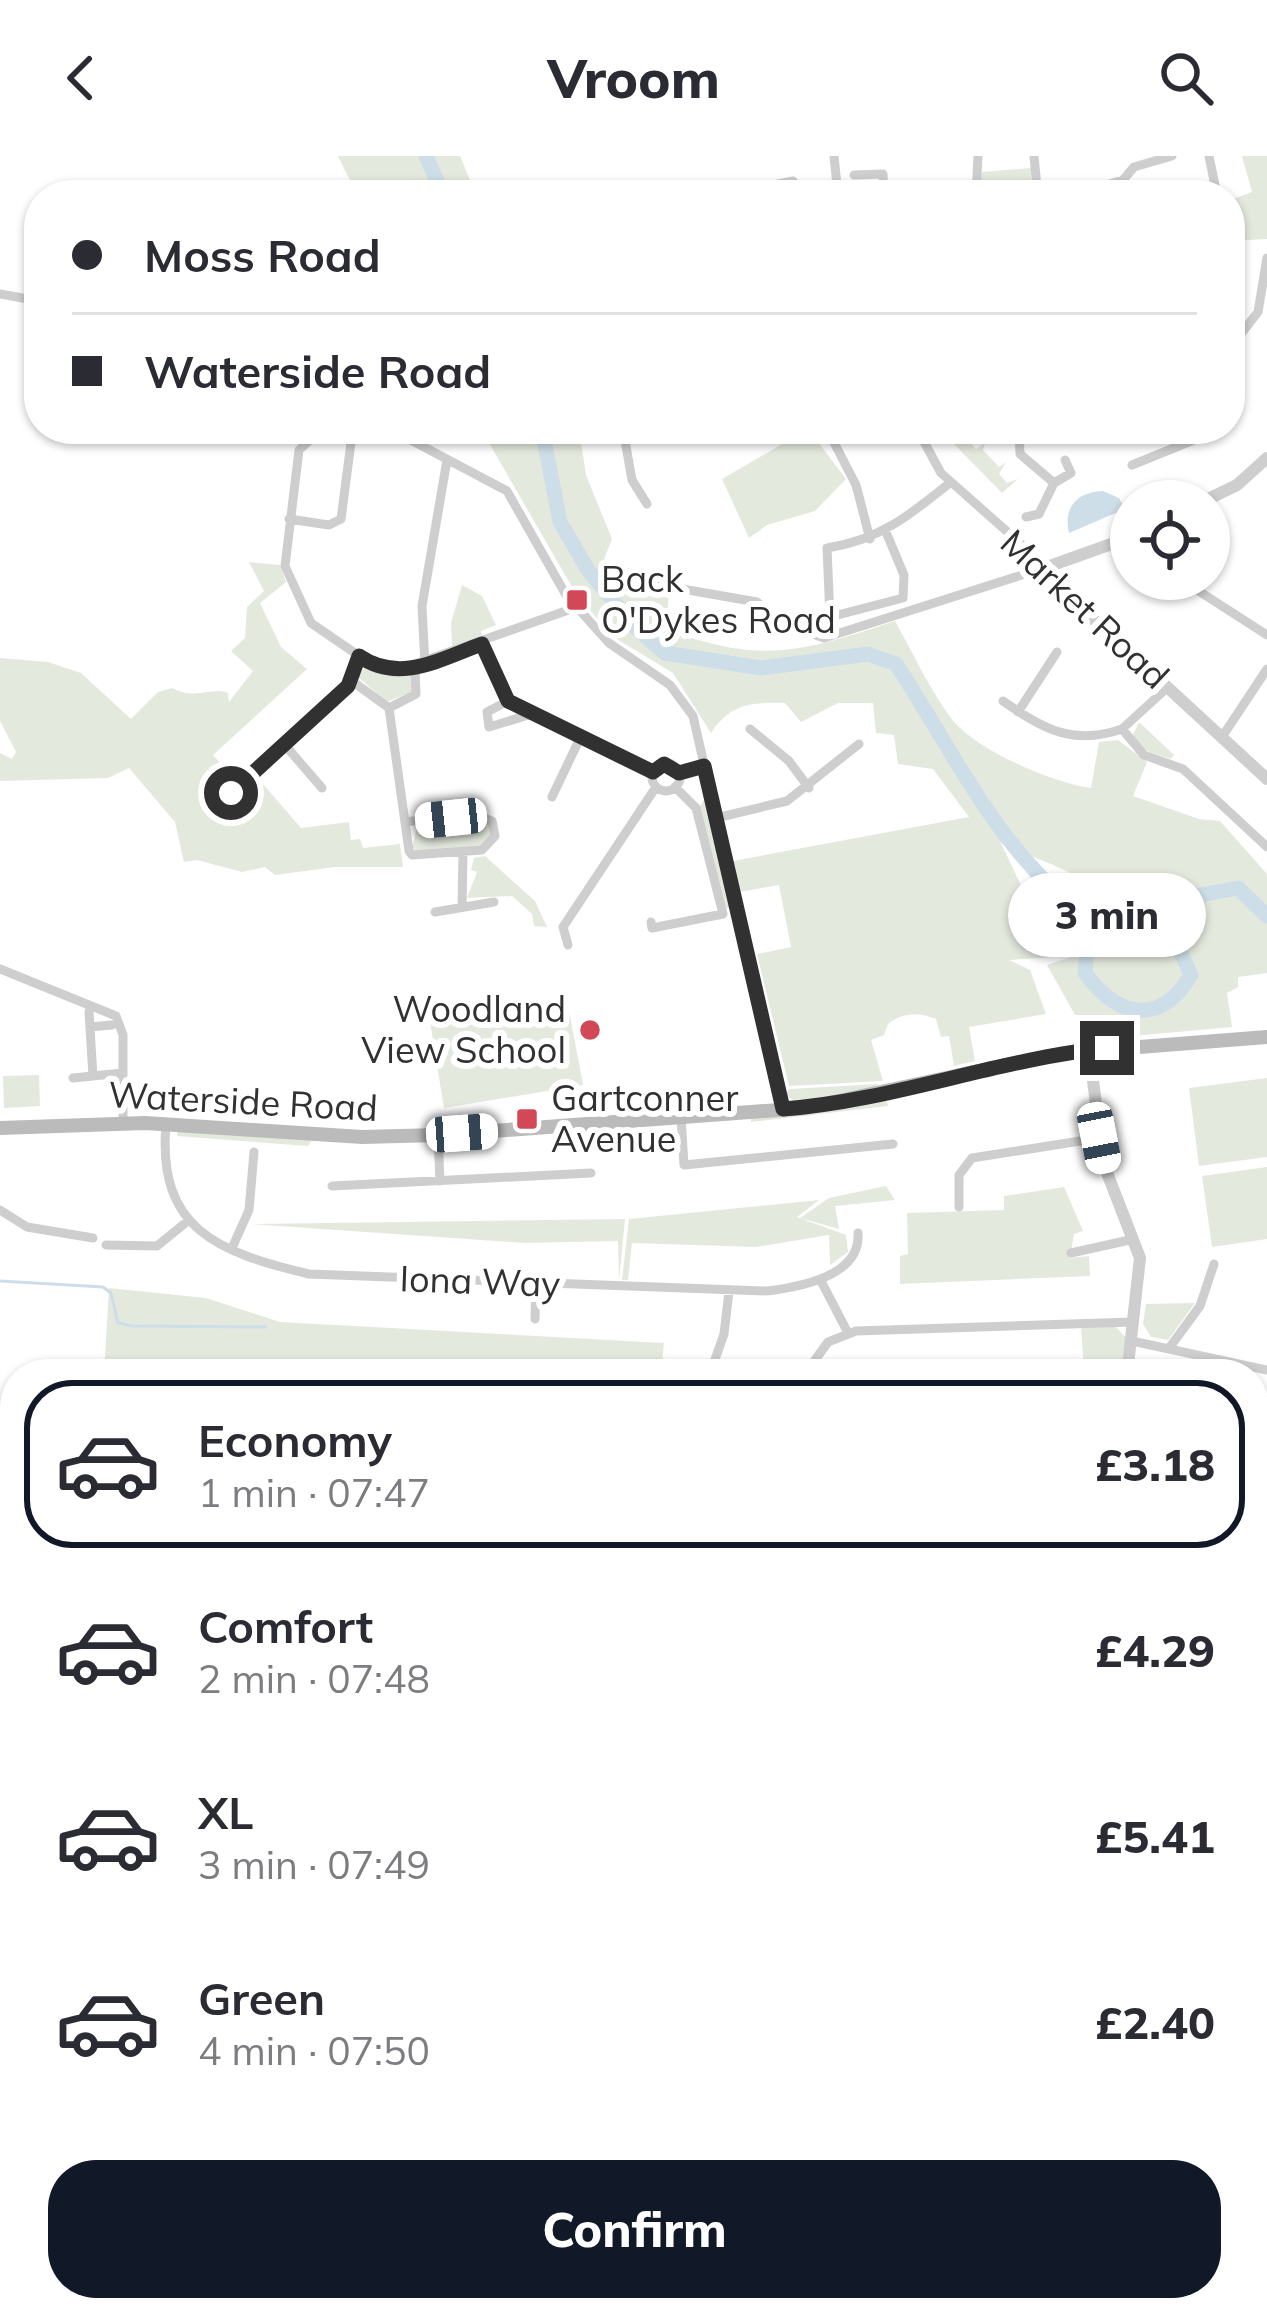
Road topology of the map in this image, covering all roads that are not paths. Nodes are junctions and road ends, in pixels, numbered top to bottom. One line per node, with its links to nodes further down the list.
1 (1172, 156): 4 (street)
2 (854, 175): 3 (street)
3 (883, 180)
4 (1123, 180)
5 (1267, 259): 6 (street)
6 (1245, 329)
7 (302, 444): 26 (street)
8 (351, 444): 26 (street)
9 (418, 444): 16 (street)
10 (626, 444): 19 (street)
11 (835, 444): 28 (street)
12 (927, 444): 20 (street, Market Road)
13 (1019, 444): 21 (street)
14 (1184, 444): 18 (street)
15 (1267, 458): 23 (street)
16 (447, 460): 33 (street); 38 (street)
17 (1065, 460): 21 (street)
18 (1132, 465)
19 (632, 480): 22 (street); 24 (street)
20 (951, 482): 27 (street); 31 (street, Market Road)
21 (1054, 483): 25 (street)
22 (618, 484)
23 (1230, 488)
24 (647, 504)
25 (1026, 517)
26 (290, 519): 37 (street)
27 (886, 532): 28 (street); 28 (street)
28 (870, 539)
29 (1110, 545): 31 (street)
30 (615, 566): 31 (street)
31 (1047, 567): 41 (street, Market Road)
32 (1213, 600): 34 (street)
33 (577, 607): 35 (street); 53 (street)
34 (1267, 635)
35 (482, 644): 38 (street); 42 (street)
36 (1057, 652): 45 (street)
37 (359, 656): 38 (street); 40 (street)
38 (420, 666): 44 (street)
39 (1267, 669): 50 (street)
40 (352, 681): 44 (street); 52 (street)
41 (1168, 687): 48 (street); 50 (street, Market Road)
42 (508, 701): 46 (street); 46 (street)
43 (1003, 701): 45 (street)
44 (389, 708): 64 (street)
45 (1018, 712): 48 (street)
46 (535, 713): 49 (street)
47 (750, 729): 60 (street)
48 (1122, 729): 65 (street)
49 (581, 736): 54 (street); 62 (street)
50 (1222, 736): 56 (street, Market Road)
51 (859, 744): 60 (street)
52 (284, 745): 59 (street); 61 (street)
53 (704, 766): 55 (street); 63 (street)
54 (653, 772): 55 (street); 57 (street)
55 (679, 773): 58 (street)
56 (1267, 779)
57 (656, 787): 58 (street); 71 (street)
58 (675, 787): 70 (street)
59 (322, 788)
60 (809, 788): 63 (street)
61 (231, 793)
62 (552, 797)
63 (716, 818): 81 (street)
64 (405, 822): 66 (street); 66 (street)
65 (1267, 847)
66 (463, 853): 68 (street)
67 (494, 902): 68 (street)
68 (462, 907): 69 (street)
69 (435, 912)
70 (651, 922)
71 (568, 945)
72 (0, 969): 78 (street)
73 (89, 1012): 75 (street)
74 (112, 1025): 75 (street)
75 (90, 1027): 79 (street)
76 (1267, 1037): 77 (main road, Waterside Road)
77 (1089, 1050): 81 (main road, Waterside Road); 87 (street)
78 (123, 1073): 79 (street); 83 (street)
79 (93, 1076): 80 (street)
80 (73, 1078)
81 (783, 1109): 82 (main road, Waterside Road)
82 (681, 1117): 86 (main road, Waterside Road); 88 (street)
83 (123, 1123): 84 (main road, Waterside Road); 85 (main road, Waterside Road)
84 (166, 1124): 86 (main road, Waterside Road); 95 (street)
85 (0, 1128)
86 (438, 1135): 91 (street)
87 (1099, 1138): 93 (street); 98 (street)
88 (893, 1144)
89 (254, 1152): 100 (street)
90 (591, 1173): 91 (street)
91 (440, 1181): 92 (street)
92 (332, 1186)
93 (958, 1207)
94 (0, 1210): 97 (street)
95 (189, 1220): 99 (street); 100 (street, Iona Way)
96 (858, 1233): 103 (street)
97 (93, 1238)
98 (1134, 1239): 101 (street); 107 (street)
99 (106, 1245)
100 (232, 1248): 104 (street, Iona Way)
101 (1077, 1248)
102 (1214, 1264): 110 (street)
103 (821, 1281): 105 (street, Iona Way); 108 (street)
104 (536, 1283): 105 (street, Iona Way); 106 (street)
105 (729, 1291): 111 (street)
106 (535, 1319)
107 (1133, 1322): 108 (street); 109 (street)
108 (848, 1333): 112 (street)
109 (1132, 1340): 110 (street); 113 (street)
110 (1170, 1347): 114 (street)
111 (715, 1359)
112 (814, 1359)
113 (1129, 1359)
114 (1221, 1359)

